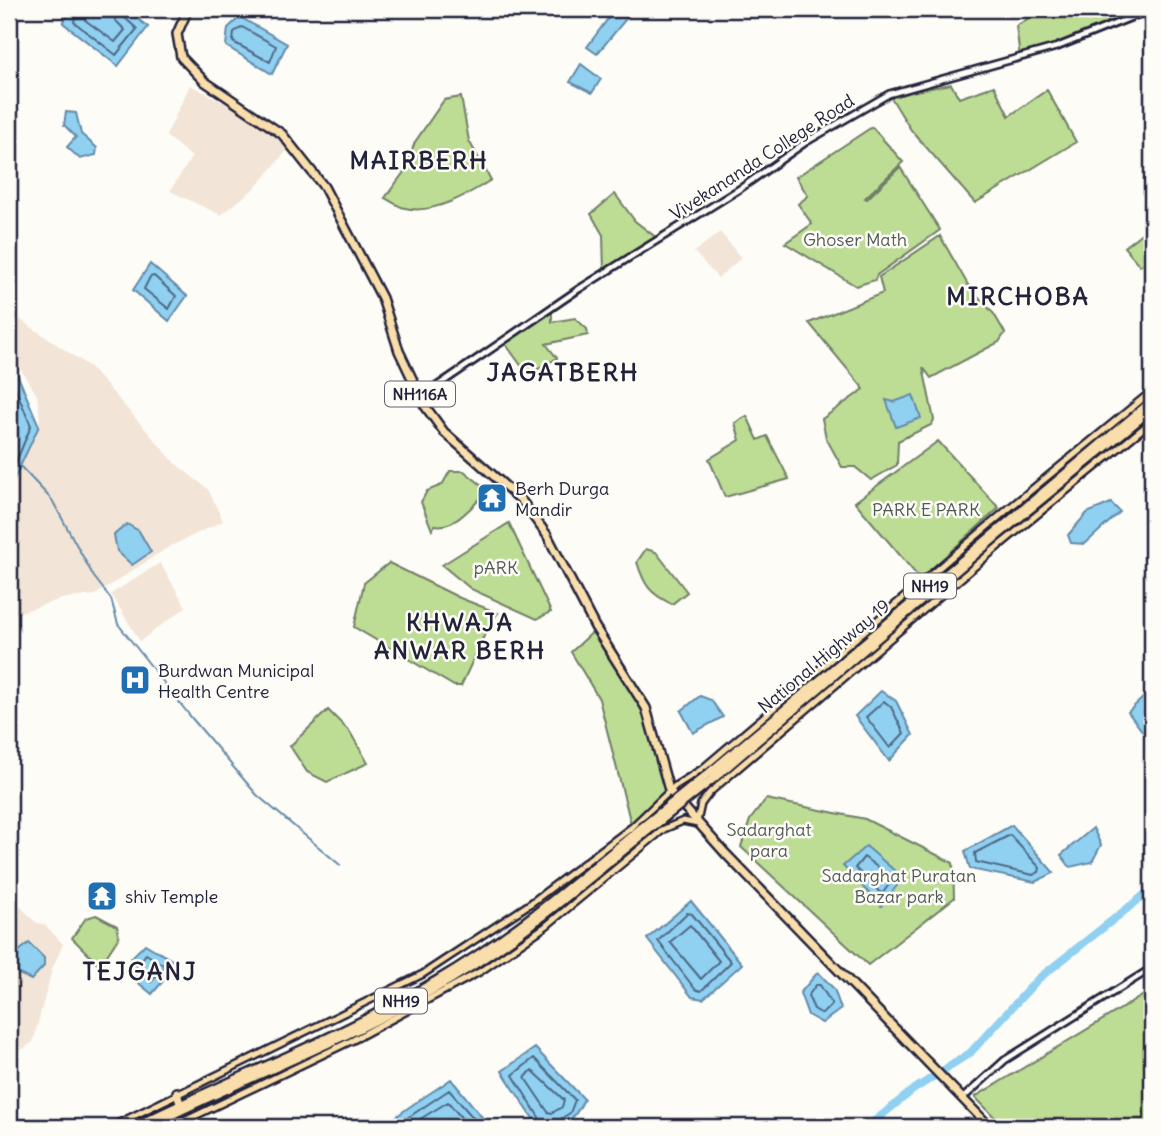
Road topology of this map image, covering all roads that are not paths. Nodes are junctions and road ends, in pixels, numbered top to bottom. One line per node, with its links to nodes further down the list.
1 (188, 9): 4 (highway, NH116A)
2 (1152, 9): 4 (street, Vivekananda College Road)
3 (1152, 391): 9 (main road)
4 (421, 397): 9 (highway, NH116A)
5 (1152, 401): 8 (highway, National Highway 19 / NH19)
6 (1152, 410): 8 (highway, NH19)
7 (1152, 421): 10 (main road)
8 (711, 776): 11 (highway, NH19, bridge)
9 (669, 790): 10 (highway, NH116A); 13 (main road)
10 (697, 823): 14 (highway, NH116A); 19 (main road)
11 (643, 831): 15 (highway, NH19); 18 (highway, NH19)
12 (1152, 968): 14 (street)
13 (177, 1093): 15 (highway); 16 (main road)
14 (960, 1097): 20 (highway, NH116A)
15 (180, 1104): 17 (highway, NH19)
16 (111, 1127)
17 (134, 1127)
18 (149, 1127)
19 (172, 1127)
20 (990, 1127)

